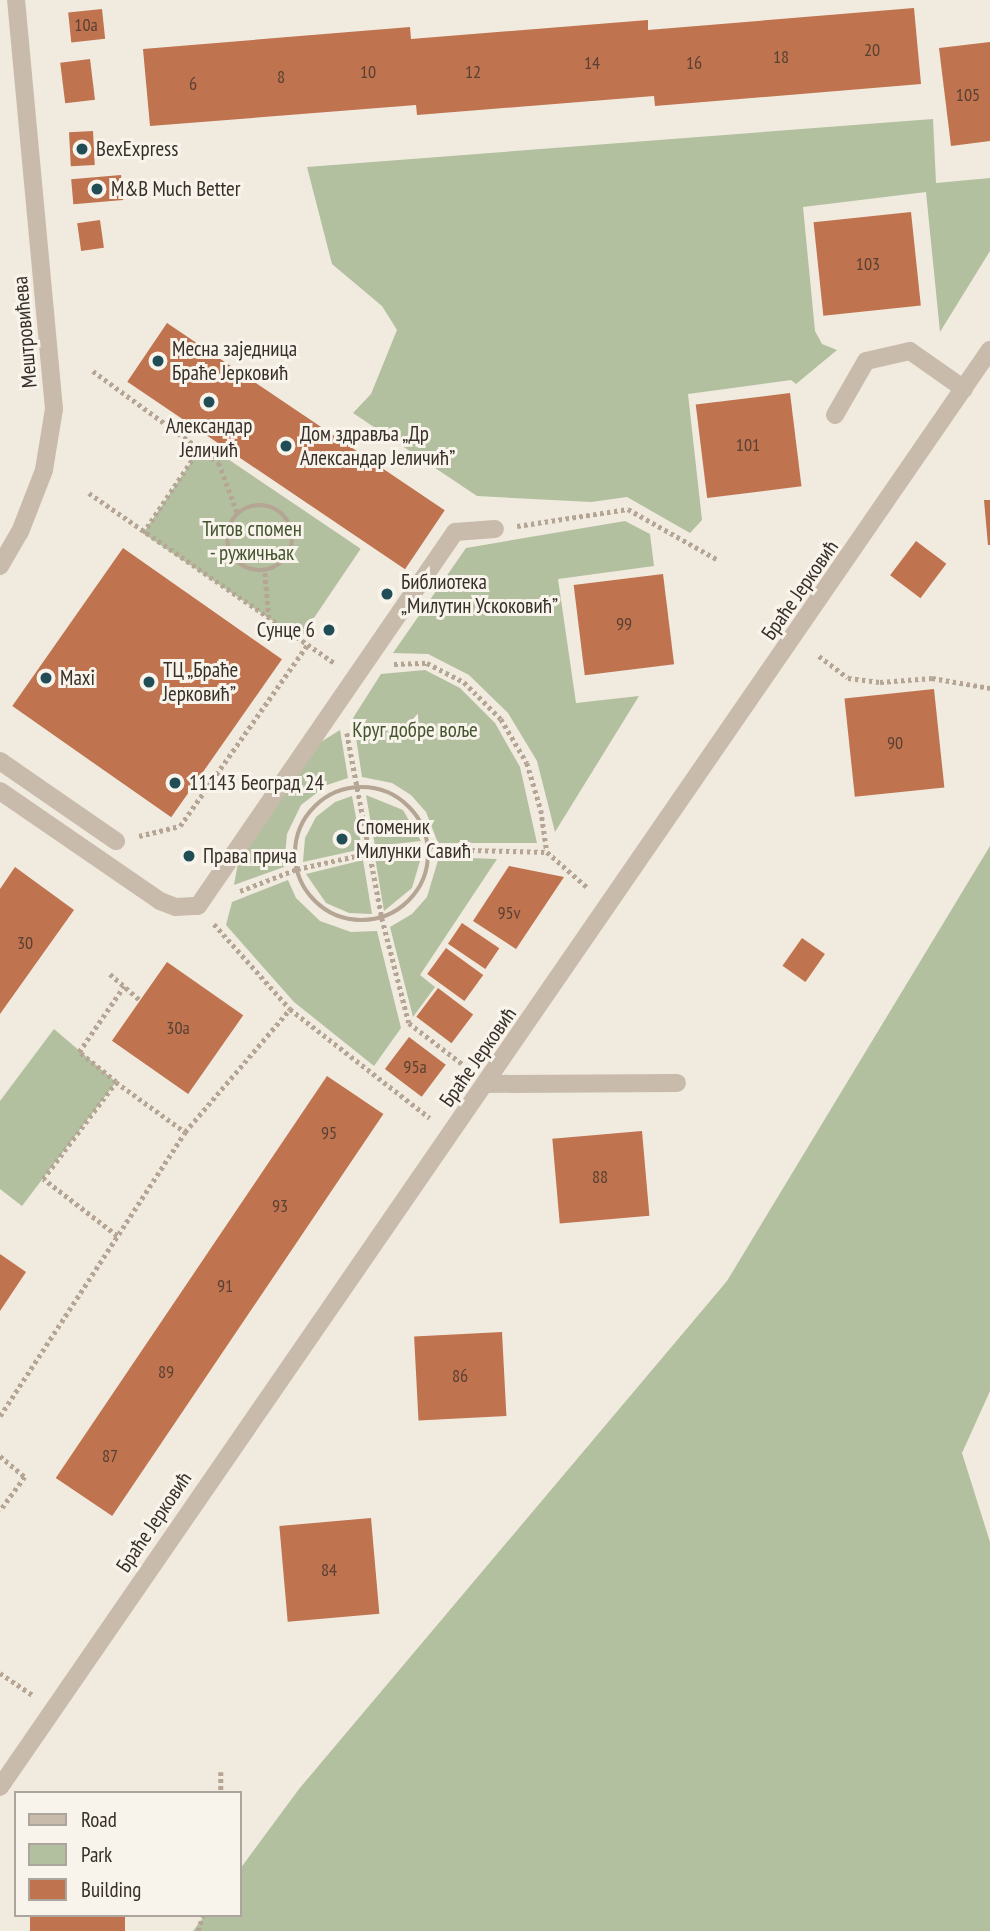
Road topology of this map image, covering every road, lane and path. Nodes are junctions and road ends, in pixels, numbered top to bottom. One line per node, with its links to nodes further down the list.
1 (16, 0): 12 (street, Мештровићева)
2 (990, 350): 4 (street, Браће Јерковић)
3 (93, 371): 6 (path)
4 (964, 389): 5 (street); 38 (street, Браће Јерковић)
5 (835, 415)
6 (201, 448): 8 (path); 10 (path)
7 (89, 493): 10 (path)
8 (238, 515): 13 (path); 13 (path)
9 (495, 529): 11 (path); 17 (street)
10 (143, 533): 14 (path)
11 (718, 561)
12 (0, 566)
13 (265, 573): 14 (path)
14 (269, 619): 15 (path)
15 (307, 644): 17 (path); 23 (path)
16 (819, 656): 18 (path)
17 (358, 673): 19 (street); 25 (path)
18 (990, 688)
19 (341, 698): 21 (path); 29 (street)
20 (0, 761): 23 (street)
21 (358, 787): 24 (path); 26 (path); 27 (path)
22 (0, 791): 29 (street)
23 (116, 841)
24 (429, 849): 25 (path); 26 (path); 30 (path)
25 (547, 852): 28 (path)
26 (370, 853): 27 (path); 30 (path)
27 (297, 869): 29 (path); 30 (path)
28 (587, 887)
29 (198, 906): 34 (path)
30 (382, 918): 35 (path)
31 (110, 974): 32 (path)
32 (124, 986): 33 (path); 36 (path)
33 (140, 1000)
34 (290, 1009): 39 (path); 40 (path)
35 (465, 1066)
36 (116, 1082): 40 (path); 41 (path)
37 (677, 1083): 38 (street)
38 (486, 1084): 46 (street, Браће Јерковић)
39 (430, 1118)
40 (185, 1132): 41 (path)
41 (117, 1236): 42 (path)
42 (0, 1416)
43 (0, 1456): 44 (path)
44 (0, 1511)
45 (0, 1673): 46 (path)
46 (53, 1710): 48 (street, Браће Јерковић)
47 (220, 1772): 49 (path)
48 (0, 1787)
49 (221, 1791)

